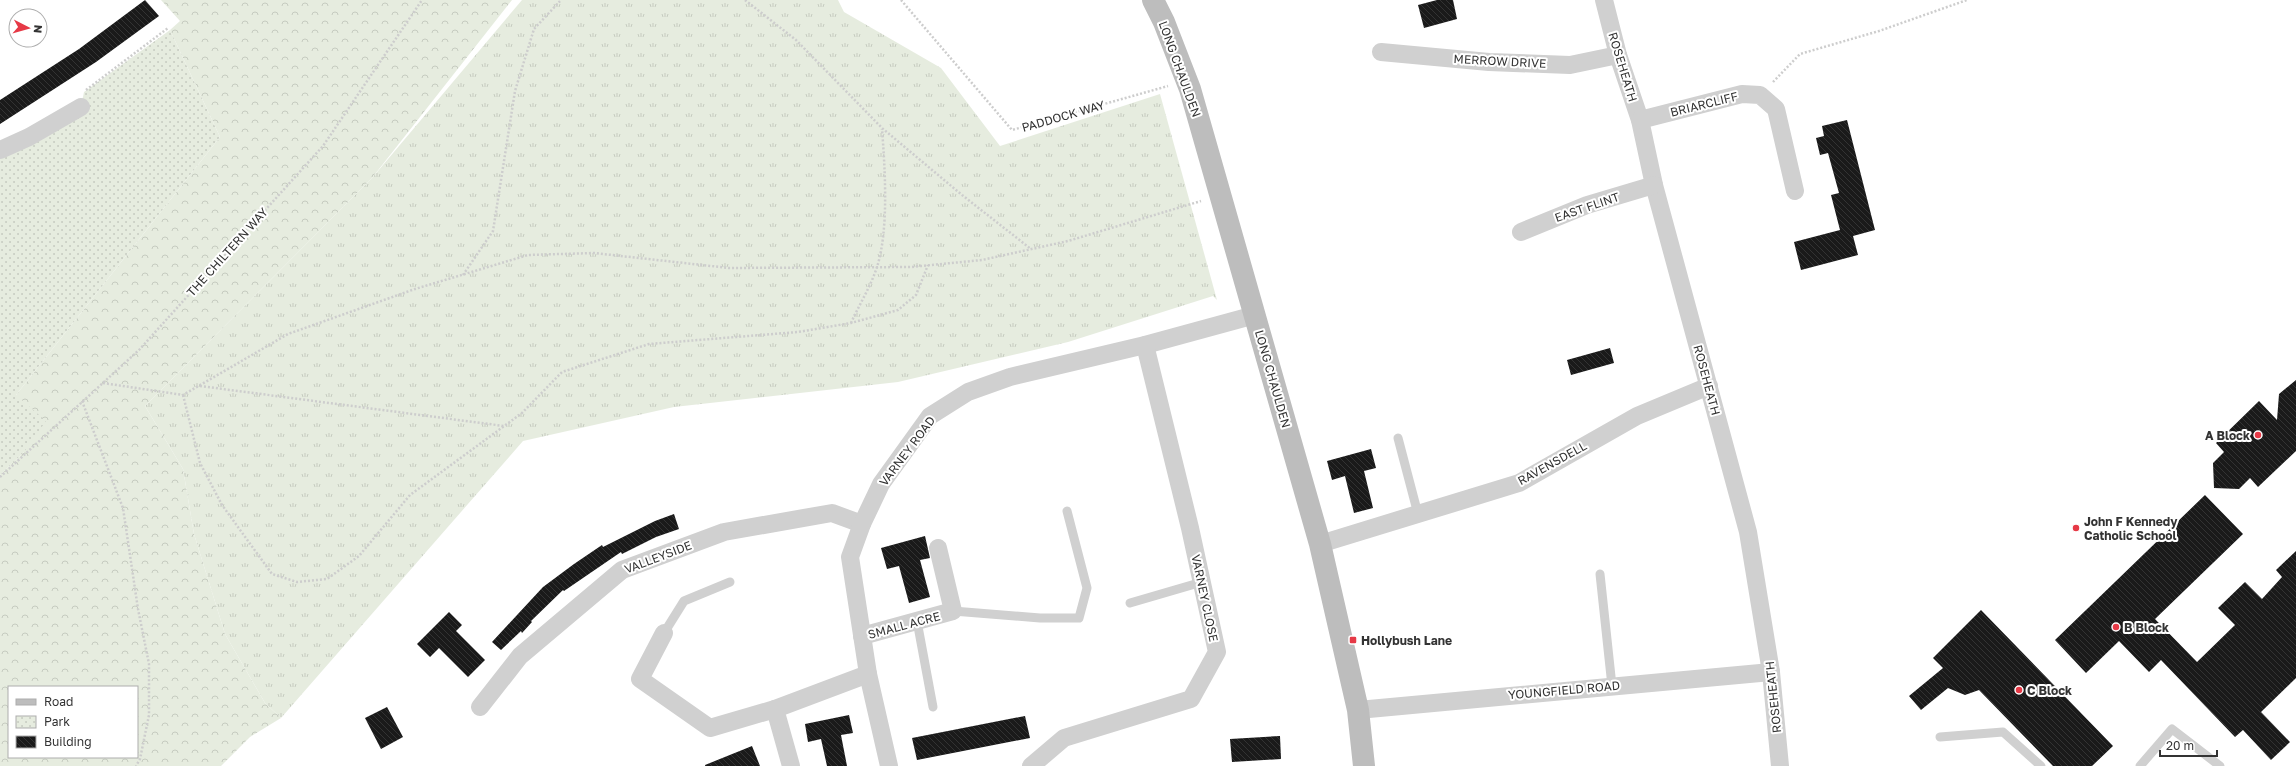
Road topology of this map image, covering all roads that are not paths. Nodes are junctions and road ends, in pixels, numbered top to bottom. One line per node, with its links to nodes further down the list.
1 (1153, 0): 11 (street, LONG CHAULDEN)
2 (1604, 0): 4 (street, ROSEHEATH)
3 (1381, 52): 4 (street, MERROW DRIVE)
4 (1618, 55): 6 (street, ROSEHEATH)
5 (81, 107): 7 (street)
6 (1640, 120): 8 (street, ROSEHEATH); 9 (street, BRIARCLIFF)
7 (0, 150)
8 (1654, 186): 10 (street, EAST FLINT); 13 (street, ROSEHEATH)
9 (1795, 191)
10 (1521, 232)
11 (1255, 315): 12 (street, VARNEY ROAD); 18 (street, LONG CHAULDEN)
12 (1145, 345): 17 (street, VARNEY ROAD); 22 (street, VARNEY CLOSE)
13 (1709, 386): 16 (street, RAVENSDELL); 28 (street, ROSEHEATH)
14 (1398, 438): 16 (lane)
15 (1067, 511): 24 (lane)
16 (1418, 514): 18 (street, RAVENSDELL)
17 (862, 524): 27 (street, VARNEY ROAD); 31 (street, VALLEYSIDE)
18 (1320, 544): 34 (street, LONG CHAULDEN)
19 (938, 548): 24 (street, SMALL ACRE)
20 (1600, 574): 30 (lane)
21 (730, 582): 26 (lane)
22 (1202, 582): 23 (lane); 38 (street, VARNEY CLOSE)
23 (1130, 603)
24 (953, 611): 25 (street, SMALL ACRE)
25 (917, 621): 27 (street, SMALL ACRE); 32 (lane)
26 (664, 633): 33 (street)
27 (862, 636): 29 (street, VARNEY ROAD)
28 (1771, 672): 30 (street, YOUNGFIELD ROAD); 40 (street, ROSEHEATH)
29 (868, 674): 33 (street); 37 (street, VARNEY ROAD)
30 (1612, 686): 34 (street, YOUNGFIELD ROAD)
31 (480, 707)
32 (933, 707)
33 (775, 709): 36 (street)
34 (1358, 710): 39 (street, LONG CHAULDEN)
35 (1940, 737): 41 (lane)
36 (791, 766)
37 (889, 766)
38 (1031, 766)
39 (1364, 766)
40 (1780, 766)
41 (2041, 766)
42 (2140, 766): 43 (lane)
43 (2220, 766)

